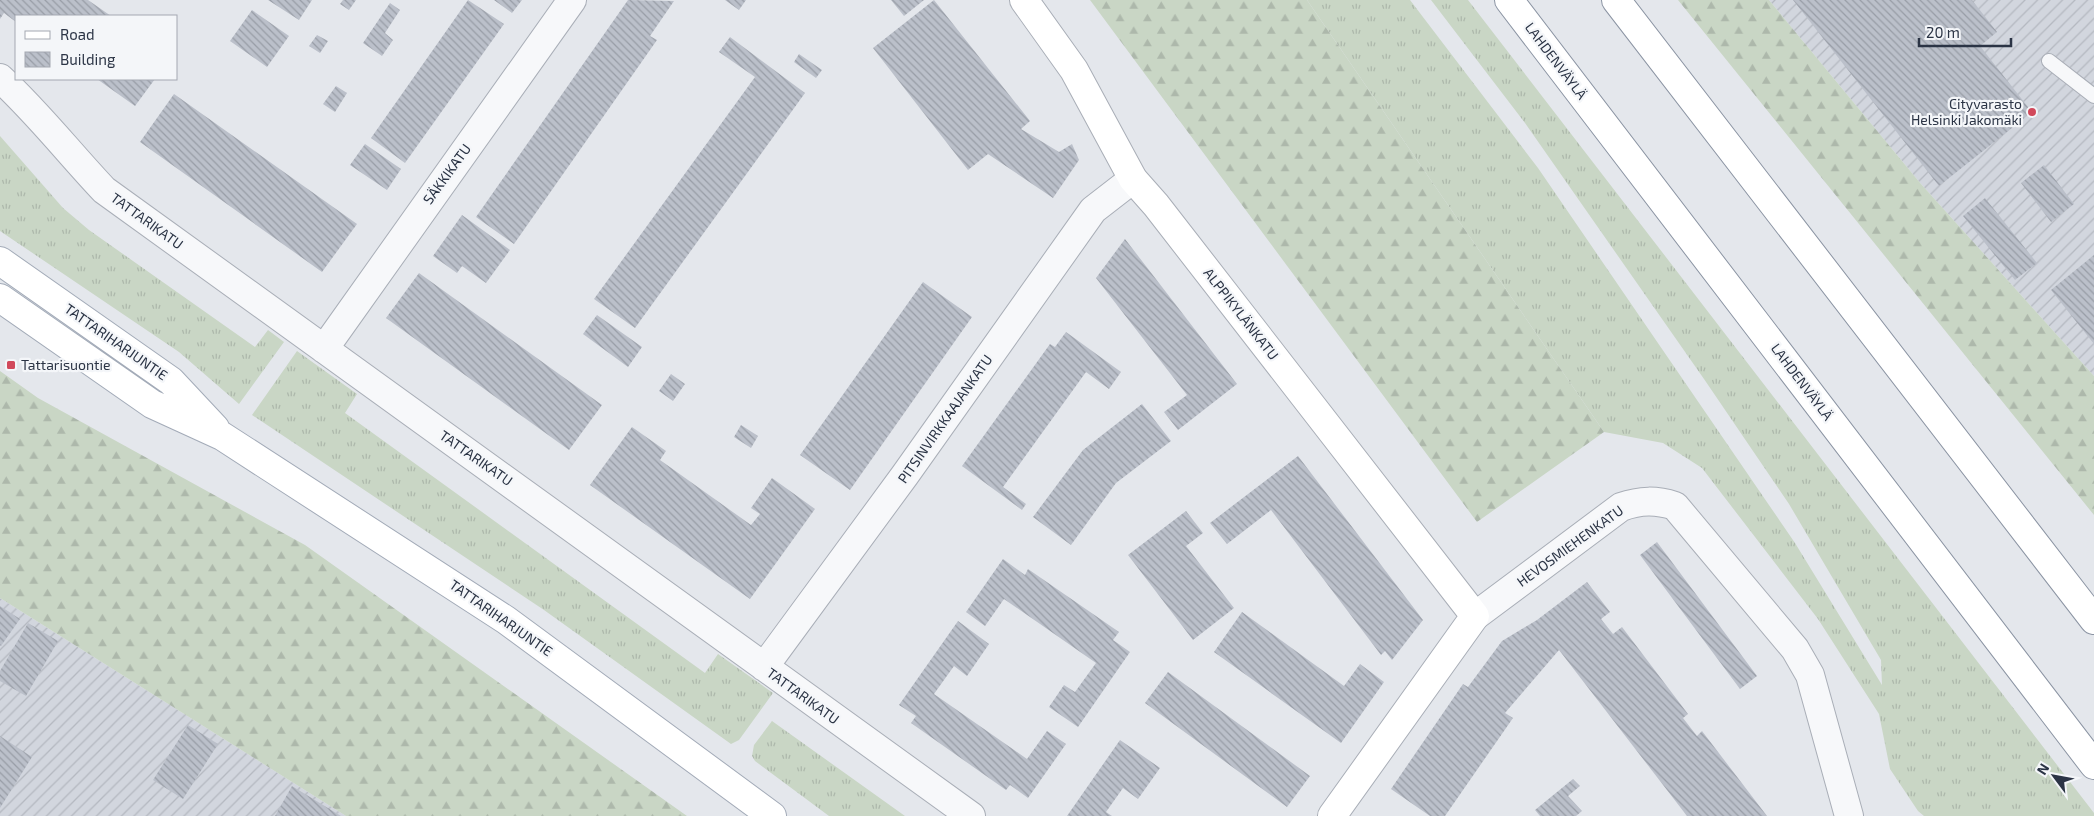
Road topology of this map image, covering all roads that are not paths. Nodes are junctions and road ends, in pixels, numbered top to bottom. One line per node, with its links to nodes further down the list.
1 (572, 0): 11 (street, SÄKKIKATU)
2 (1024, 0): 8 (main road, ALPPIKYLÄNKATU)
3 (1509, 0): 16 (main road, LAHDENVÄYLÄ)
4 (1616, 0): 14 (main road)
5 (2049, 61): 7 (lane)
6 (0, 78): 11 (street, TATTARIKATU)
7 (2094, 96)
8 (1133, 179): 13 (main road, ALPPIKYLÄNKATU); 15 (street, PITSINVIRKKAAJANKATU)
9 (0, 261): 12 (main road, TATTARIHARJUNTIE)
10 (0, 298): 12 (main road, TATTARIHARJUNTIE)
11 (324, 349): 15 (street, TATTARIKATU)
12 (222, 436): 17 (main road, TATTARIHARJUNTIE)
13 (1475, 616): 19 (main road, HEVOSMIEHENKATU); 20 (street, HEVOSMIEHENKATU)
14 (2094, 620)
15 (764, 667): 18 (street, TATTARIKATU)
16 (2094, 765)
17 (771, 816)
18 (971, 816)
19 (1332, 816)
20 (1849, 816)

